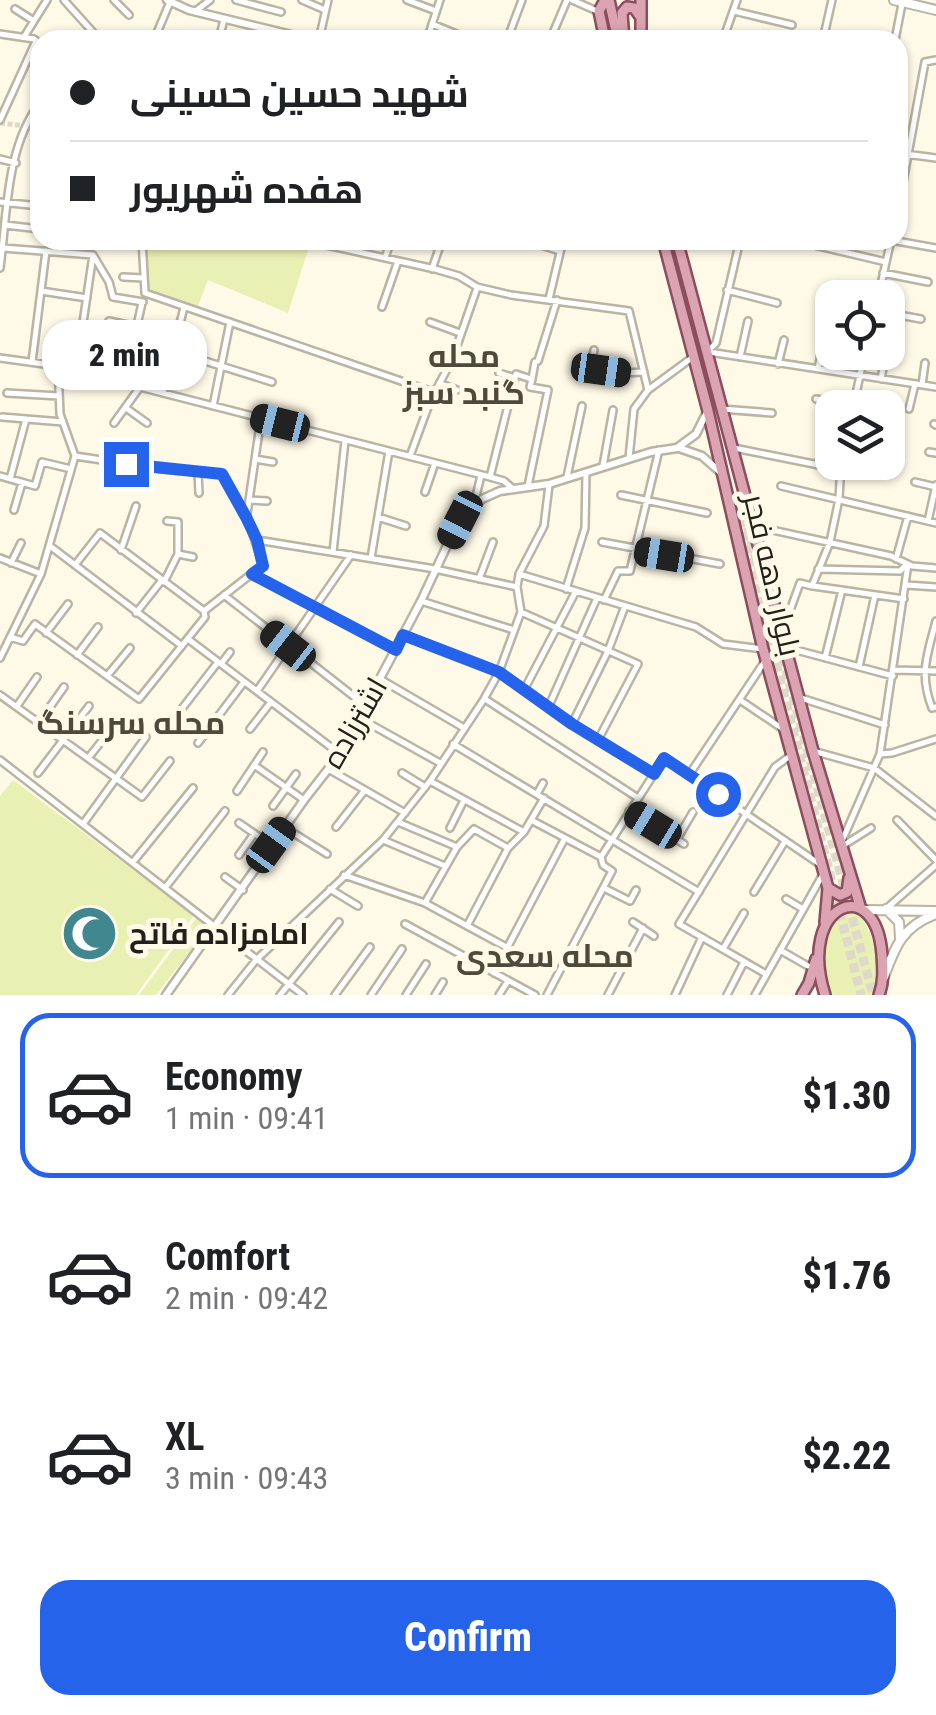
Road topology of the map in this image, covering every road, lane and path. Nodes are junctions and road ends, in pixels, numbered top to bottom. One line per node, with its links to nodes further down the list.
1 (47, 0): 30 (street)
2 (76, 0): 18 (street)
3 (114, 0): 27 (street)
4 (210, 0): 23 (street)
5 (236, 0): 24 (street)
6 (302, 0): 20 (street)
7 (328, 0): 20 (street)
8 (406, 0): 25 (street)
9 (440, 0): 25 (street)
10 (522, 0): 40 (street)
11 (570, 0): 26 (street); 41 (street)
12 (607, 0): 26 (main road); 43 (main road)
13 (641, 0): 28 (main road)
14 (737, 0): 22 (street)
15 (832, 0): 47 (street)
16 (169, 1): 23 (street); 34 (street)
17 (898, 1): 21 (main road); 48 (street)
18 (67, 3): 33 (street)
19 (15, 9): 30 (street)
20 (325, 10): 37 (street)
21 (936, 10)
22 (734, 11): 32 (street); 46 (street)
23 (196, 12): 29 (street)
24 (281, 12)
25 (436, 12): 31 (street)
26 (599, 12): 42 (main road)
27 (130, 15)
28 (639, 15): 44 (main road); 45 (main road)
29 (224, 19): 35 (street); 36 (street)
30 (34, 21): 50 (street)
31 (432, 24): 38 (street); 39 (street)
32 (792, 25)
33 (86, 30)
34 (158, 30)
35 (221, 30)
36 (272, 30)
37 (318, 30)
38 (430, 30)
39 (447, 30)
40 (512, 30)
41 (555, 30)
42 (603, 30)
43 (618, 30)
44 (621, 30)
45 (640, 30)
46 (727, 30)
47 (826, 30)
48 (896, 30)
49 (0, 34): 50 (street)
50 (24, 37): 51 (street)
51 (30, 39)
52 (30, 58): 55 (street)
53 (936, 60): 56 (street)
54 (30, 119): 60 (street)
55 (0, 120)
56 (908, 145)
57 (908, 154): 58 (street)
58 (936, 158)
59 (0, 159): 60 (street)
60 (16, 163): 61 (street)
61 (4, 202): 62 (street); 63 (street)
62 (30, 205)
63 (5, 225): 64 (street); 66 (street)
64 (30, 229)
65 (908, 243): 67 (street)
66 (1, 248): 68 (street); 87 (street)
67 (936, 248)
68 (30, 250)
69 (31, 250): 80 (street)
70 (142, 250): 91 (street)
71 (351, 250): 81 (street)
72 (388, 250): 84 (street)
73 (439, 250): 88 (street)
74 (557, 250): 82 (street)
75 (664, 250): 117 (main road, بلوار دهه فجر)
76 (679, 250): 115 (main road, بلوار دهه فجر)
77 (737, 250): 95 (street)
78 (836, 250): 86 (street)
79 (889, 250): 86 (street)
80 (46, 251): 83 (street); 96 (street)
81 (355, 251): 84 (street)
82 (560, 251): 99 (street)
83 (93, 255): 98 (street); 101 (street)
84 (385, 258): 85 (street)
85 (398, 261): 88 (street); 104 (street)
86 (886, 262): 89 (street)
87 (0, 268)
88 (432, 269): 94 (street)
89 (884, 274): 92 (street); 93 (street)
90 (122, 278): 91 (street)
91 (144, 278): 97 (street)
92 (882, 280)
93 (928, 282)
94 (478, 287): 99 (street); 112 (street)
95 (727, 290): 102 (street); 115 (street)
96 (41, 291): 98 (street); 121 (street)
97 (145, 293): 101 (street); 103 (street)
98 (86, 298): 127 (street)
99 (549, 299): 100 (street)
100 (557, 300): 132 (street); 136 (street)
101 (143, 302): 111 (street)
102 (777, 303)
103 (184, 306): 109 (street); 148 (street)
104 (382, 307)
105 (905, 316): 106 (street)
106 (921, 318)
107 (748, 321): 118 (street)
108 (109, 322): 111 (street)
109 (230, 322): 125 (street); 149 (street)
110 (430, 322): 112 (street)
111 (137, 328): 139 (street)
112 (461, 333): 119 (street)
113 (784, 340): 122 (street)
114 (594, 350): 132 (street)
115 (706, 352): 118 (street); 154 (main road, بلوار دهه فجر)
116 (0, 358): 121 (street)
117 (694, 358): 145 (street); 157 (main road, بلوار دهه فجر)
118 (740, 358): 122 (street)
119 (452, 360): 126 (street); 140 (street)
120 (205, 361): 125 (street)
121 (32, 362): 124 (street)
122 (778, 364): 128 (street)
123 (925, 364): 141 (street)
124 (58, 366): 127 (street); 150 (street)
125 (221, 366): 138 (street); 151 (street)
126 (466, 366)
127 (76, 370): 139 (street)
128 (815, 370)
129 (818, 370): 134 (street)
130 (860, 370): 134 (street)
131 (883, 370): 137 (street)
132 (644, 372): 145 (street)
133 (499, 373): 135 (street)
134 (859, 376): 137 (street); 146 (street)
135 (515, 378): 136 (street); 183 (street)
136 (532, 379): 191 (street)
137 (881, 379): 141 (street)
138 (272, 382)
139 (124, 383): 142 (street)
140 (441, 384): 144 (street); 149 (street)
141 (918, 384): 143 (street); 155 (street)
142 (140, 387): 148 (street); 153 (street)
143 (936, 387)
144 (457, 390)
145 (648, 390): 172 (street)
146 (856, 390)
147 (7, 393): 150 (street)
148 (164, 393): 151 (street)
149 (436, 393): 171 (street)
150 (60, 396): 162 (street)
151 (213, 406): 160 (street)
152 (582, 406): 186 (street)
153 (126, 408): 163 (street); 164 (street)
154 (722, 409): 158 (street); 166 (main road, بلوار دهه فجر)
155 (909, 409)
156 (614, 410): 177 (street)
157 (708, 411): 167 (street); 182 (main road, بلوار دهه فجر)
158 (772, 414)
159 (2, 417): 161 (street)
160 (261, 418): 165 (street); 173 (street)
161 (26, 419): 162 (street); 185 (street)
162 (62, 422): 170 (street)
163 (147, 422)
164 (114, 423)
165 (346, 440): 169 (street); 221 (street)
166 (732, 447): 175 (street); 212 (main road, بلوار دهه فجر)
167 (678, 448): 168 (street); 182 (street)
168 (660, 450): 172 (street); 200 (street)
169 (389, 451): 171 (street); 208 (street)
170 (74, 456): 178 (street); 180 (street)
171 (410, 456): 176 (street)
172 (629, 458): 177 (street)
173 (255, 459): 174 (street); 199 (street)
174 (273, 462)
175 (815, 462)
176 (434, 463): 181 (street); 195 (street)
177 (603, 466): 179 (street)
178 (71, 469): 188 (street); 218 (street)
179 (586, 472): 186 (street); 246 (street)
180 (198, 473): 196 (street); 207 (street)
181 (481, 474): 183 (street); 202 (street)
182 (722, 474): 278 (main road, بلوار دهه فجر)
183 (490, 477): 194 (street)
184 (1, 478): 185 (street)
185 (10, 479): 188 (street)
186 (566, 480): 190 (street)
187 (839, 480): 198 (street)
188 (22, 482): 204 (street)
189 (915, 482): 193 (street)
190 (549, 484): 191 (street); 233 (street)
191 (528, 486): 194 (street)
192 (782, 486): 198 (street)
193 (936, 486): 210 (street)
194 (512, 488): 202 (street)
195 (425, 492)
196 (199, 493)
197 (621, 495): 200 (street)
198 (838, 499): 206 (street); 216 (street)
199 (249, 500): 201 (street); 207 (street)
200 (647, 500): 205 (street); 220 (street)
201 (267, 502)
202 (474, 505): 236 (street, اشترزاده)
203 (136, 506): 219 (street)
204 (14, 510)
205 (707, 513)
206 (908, 516): 210 (street); 227 (street)
207 (246, 517): 213 (street)
208 (378, 518): 211 (street); 226 (street)
209 (167, 521): 222 (street)
210 (932, 522)
211 (406, 526)
212 (754, 526): 216 (street); 265 (main road, بلوار دهه فجر)
213 (257, 540): 221 (street); 238 (street)
214 (492, 542): 240 (street)
215 (602, 542): 220 (street)
216 (830, 542): 227 (street); 235 (street)
217 (21, 543): 229 (street)
218 (50, 546): 232 (street); 237 (street)
219 (121, 550): 232 (street); 241 (street)
220 (635, 550): 230 (street); 252 (street)
221 (333, 552): 223 (street)
222 (178, 554): 224 (street); 241 (street)
223 (351, 555): 226 (street); 256 (street)
224 (193, 557)
225 (0, 558): 229 (street)
226 (371, 558): 236 (street)
227 (896, 559): 231 (street)
228 (514, 562): 233 (street)
229 (11, 563): 237 (street)
230 (720, 564)
231 (908, 564): 234 (street); 235 (street); 242 (street)
232 (76, 566): 259 (street)
233 (523, 566): 239 (street)
234 (936, 568)
235 (818, 569): 243 (street)
236 (434, 570): 240 (street); 253 (street, اشترزاده)
237 (41, 574): 267 (street)
238 (252, 574): 250 (street); 256 (street)
239 (519, 574): 244 (street); 246 (street)
240 (478, 578): 244 (street)
241 (163, 581): 257 (street); 259 (street)
242 (906, 585): 245 (street); 251 (street)
243 (812, 586): 247 (street); 265 (street)
244 (517, 587): 258 (street)
245 (936, 587)
246 (566, 589): 248 (street)
247 (842, 590): 249 (street); 280 (street)
248 (576, 591): 252 (street); 262 (street)
249 (875, 594): 251 (street); 282 (street)
250 (224, 596): 257 (street); 271 (street)
251 (904, 598): 286 (street)
252 (600, 599): 255 (street); 269 (street)
253 (421, 601): 263 (street); 266 (street, اشترزاده)
254 (68, 604): 264 (street)
255 (625, 606): 275 (street); 278 (street)
256 (315, 608): 271 (street); 274 (street)
257 (204, 611): 268 (street)
258 (520, 612): 262 (street); 263 (street)
259 (136, 613): 270 (street)
260 (936, 621): 283 (street)
261 (98, 627): 277 (street)
262 (557, 628): 269 (street); 293 (street)
263 (514, 630): 285 (street)
264 (46, 633): 267 (street); 277 (street)
265 (782, 633): 273 (main road, بلوار دهه فجر)
266 (403, 635): 274 (street, اشترزاده); 285 (street)
267 (10, 637): 279 (street)
268 (188, 638): 270 (street); 281 (street)
269 (581, 638): 275 (street); 303 (street)
270 (182, 646): 287 (street)
271 (288, 646): 292 (street); 301 (street)
272 (130, 648): 287 (street)
273 (786, 648): 280 (street); 295 (main road, بلوار دهه فجر)
274 (396, 650): 289 (street, اشترزاده)
275 (608, 651): 308 (street); 316 (street)
276 (230, 652): 281 (street)
277 (77, 655): 287 (street)
278 (764, 655): 297 (street); 312 (main road, بلوار دهه فجر)
279 (0, 658)
280 (825, 658): 282 (street)
281 (220, 663): 290 (street); 307 (street)
282 (859, 667): 286 (street)
283 (923, 670): 284 (street); 286 (street); 302 (street)
284 (936, 671)
285 (499, 672): 293 (street); 296 (street)
286 (893, 673): 309 (street)
287 (107, 676)
288 (37, 677): 299 (street)
289 (380, 679): 301 (street, اشترزاده); 310 (street)
290 (244, 682): 292 (street); 317 (street)
291 (64, 688): 305 (street)
292 (257, 690): 298 (street)
293 (524, 690): 303 (street)
294 (0, 695): 299 (street)
295 (798, 698): 309 (street); 319 (main road, بلوار دهه فجر)
296 (484, 699): 310 (street); 344 (street)
297 (739, 700): 312 (street); 335 (street)
298 (271, 702): 311 (street); 321 (street)
299 (17, 706): 305 (street)
300 (89, 706): 315 (street)
301 (366, 706): 304 (street, اشترزاده)
302 (936, 707)
303 (548, 708): 308 (street)
304 (361, 719): 321 (street, اشترزاده); 327 (street)
305 (40, 720): 315 (street)
306 (116, 723): 324 (street)
307 (170, 724)
308 (572, 724): 316 (street)
309 (885, 726): 322 (street)
310 (464, 728): 318 (street)
311 (250, 729)
312 (783, 730): 323 (main road, بلوار دهه فجر)
313 (146, 737): 336 (street)
314 (936, 738): 322 (street)
315 (64, 739): 324 (street); 331 (street)
316 (598, 740): 334 (street)
317 (198, 743)
318 (453, 743): 327 (street); 343 (street)
319 (813, 751): 329 (street); 371 (main road, بلوار دهه فجر)
320 (263, 752): 328 (street)
321 (340, 754): 330 (street, اشترزاده)
322 (880, 754): 329 (street)
323 (790, 756): 352 (street); 381 (main road, بلوار دهه فجر)
324 (89, 757): 336 (street)
325 (0, 760): 358 (street)
326 (170, 762): 336 (street)
327 (440, 764): 338 (street)
328 (254, 765): 339 (street); 342 (street)
329 (874, 768): 353 (street); 371 (street)
330 (330, 770): 341 (street); 345 (street, اشترزاده)
331 (38, 773)
332 (402, 773): 338 (street)
333 (296, 774): 339 (street)
334 (654, 774): 335 (street); 344 (street)
335 (689, 774): 352 (street)
336 (115, 777): 358 (street)
337 (543, 783): 343 (street)
338 (428, 784): 346 (street); 351 (street)
339 (286, 787): 345 (street); 347 (street)
340 (193, 788): 378 (street)
341 (365, 790): 351 (street); 360 (street)
342 (237, 791)
343 (540, 796): 354 (street); 366 (street)
344 (638, 798): 349 (street)
345 (304, 800): 359 (street, اشترزاده)
346 (464, 800): 361 (street); 363 (street)
347 (273, 806)
348 (225, 811): 385 (street)
349 (629, 811): 366 (street); 368 (street)
350 (693, 812): 368 (street)
351 (404, 814): 357 (street)
352 (747, 814): 369 (street); 391 (street)
353 (936, 816)
354 (532, 820): 363 (street); 365 (street)
355 (897, 820): 379 (street)
356 (239, 822): 364 (street)
357 (398, 822): 367 (street); 373 (street)
358 (83, 824): 378 (street)
359 (284, 827): 372 (street, اشترزاده); 375 (street)
360 (336, 827)
361 (450, 828)
362 (872, 828): 371 (street)
363 (524, 832): 374 (street)
364 (254, 834): 372 (street); 376 (street)
365 (565, 838): 377 (street); 412 (street)
366 (612, 838): 377 (street); 391 (street)
367 (383, 840): 380 (street); 382 (street)
368 (677, 840): 370 (street)
369 (785, 840): 381 (street); 392 (street)
370 (684, 844)
371 (842, 844): 383 (main road, بلوار دهه فجر)
372 (271, 845): 389 (street, اشترزاده)
373 (457, 847): 374 (street); 380 (street)
374 (508, 848): 406 (street)
375 (327, 854)
376 (238, 856)
377 (601, 858): 386 (street)
378 (133, 862): 385 (street)
379 (936, 862): 397 (street)
380 (445, 866): 394 (street)
381 (822, 869): 387 (main road, بلوار دهه فجر); 396 (street)
382 (344, 875): 388 (street); 394 (street)
383 (849, 876): 387 (main road); 398 (main road, بلوار دهه فجر)
384 (225, 877): 389 (street)
385 (165, 888): 405 (street)
386 (603, 888): 390 (street); 438 (street)
387 (828, 888): 403 (main road, بلوار دهه فجر)
388 (330, 889): 395 (street); 417 (street)
389 (243, 890): 405 (street, اشترزاده)
390 (636, 890)
391 (699, 892): 409 (street)
392 (754, 892)
393 (786, 899): 396 (street)
394 (425, 903): 406 (street)
395 (358, 906)
396 (803, 909): 415 (street)
397 (886, 909): 398 (main road); 400 (main road); 410 (main road)
398 (862, 910): 403 (main road); 426 (main road, بلوار دهه فجر)
399 (744, 913): 413 (street)
400 (936, 913): 410 (main road)
401 (338, 922): 425 (street)
402 (633, 922): 407 (street)
403 (825, 922): 416 (main road, بلوار دهه فجر)
404 (404, 924): 421 (street)
405 (216, 926): 417 (street); 428 (street, اشترزاده)
406 (467, 926): 412 (street)
407 (643, 928): 408 (street); 427 (street)
408 (654, 936)
409 (702, 937): 413 (street); 439 (street)
410 (900, 938): 426 (main road)
411 (370, 947): 432 (street)
412 (508, 948): 421 (street)
413 (723, 949): 418 (street)
414 (402, 950): 433 (street)
415 (780, 950): 420 (street); 422 (street)
416 (818, 952): 442 (main road, بلوار دهه فجر); 443 (main road)
417 (256, 960): 425 (street); 429 (street)
418 (744, 961): 422 (street); 440 (street)
419 (426, 964): 434 (street)
420 (808, 966)
421 (494, 973): 423 (street)
422 (766, 974): 441 (street)
423 (508, 981): 436 (street); 437 (street)
424 (443, 982): 435 (street)
425 (287, 985): 430 (street); 431 (street)
426 (882, 990)
427 (609, 994)
428 (166, 995)
429 (228, 995)
430 (280, 995)
431 (304, 995)
432 (335, 995)
433 (371, 995)
434 (406, 995)
435 (435, 995)
436 (499, 995)
437 (535, 995)
438 (547, 995)
439 (674, 995)
440 (727, 995)
441 (756, 995)
442 (802, 995)
443 (825, 995)

